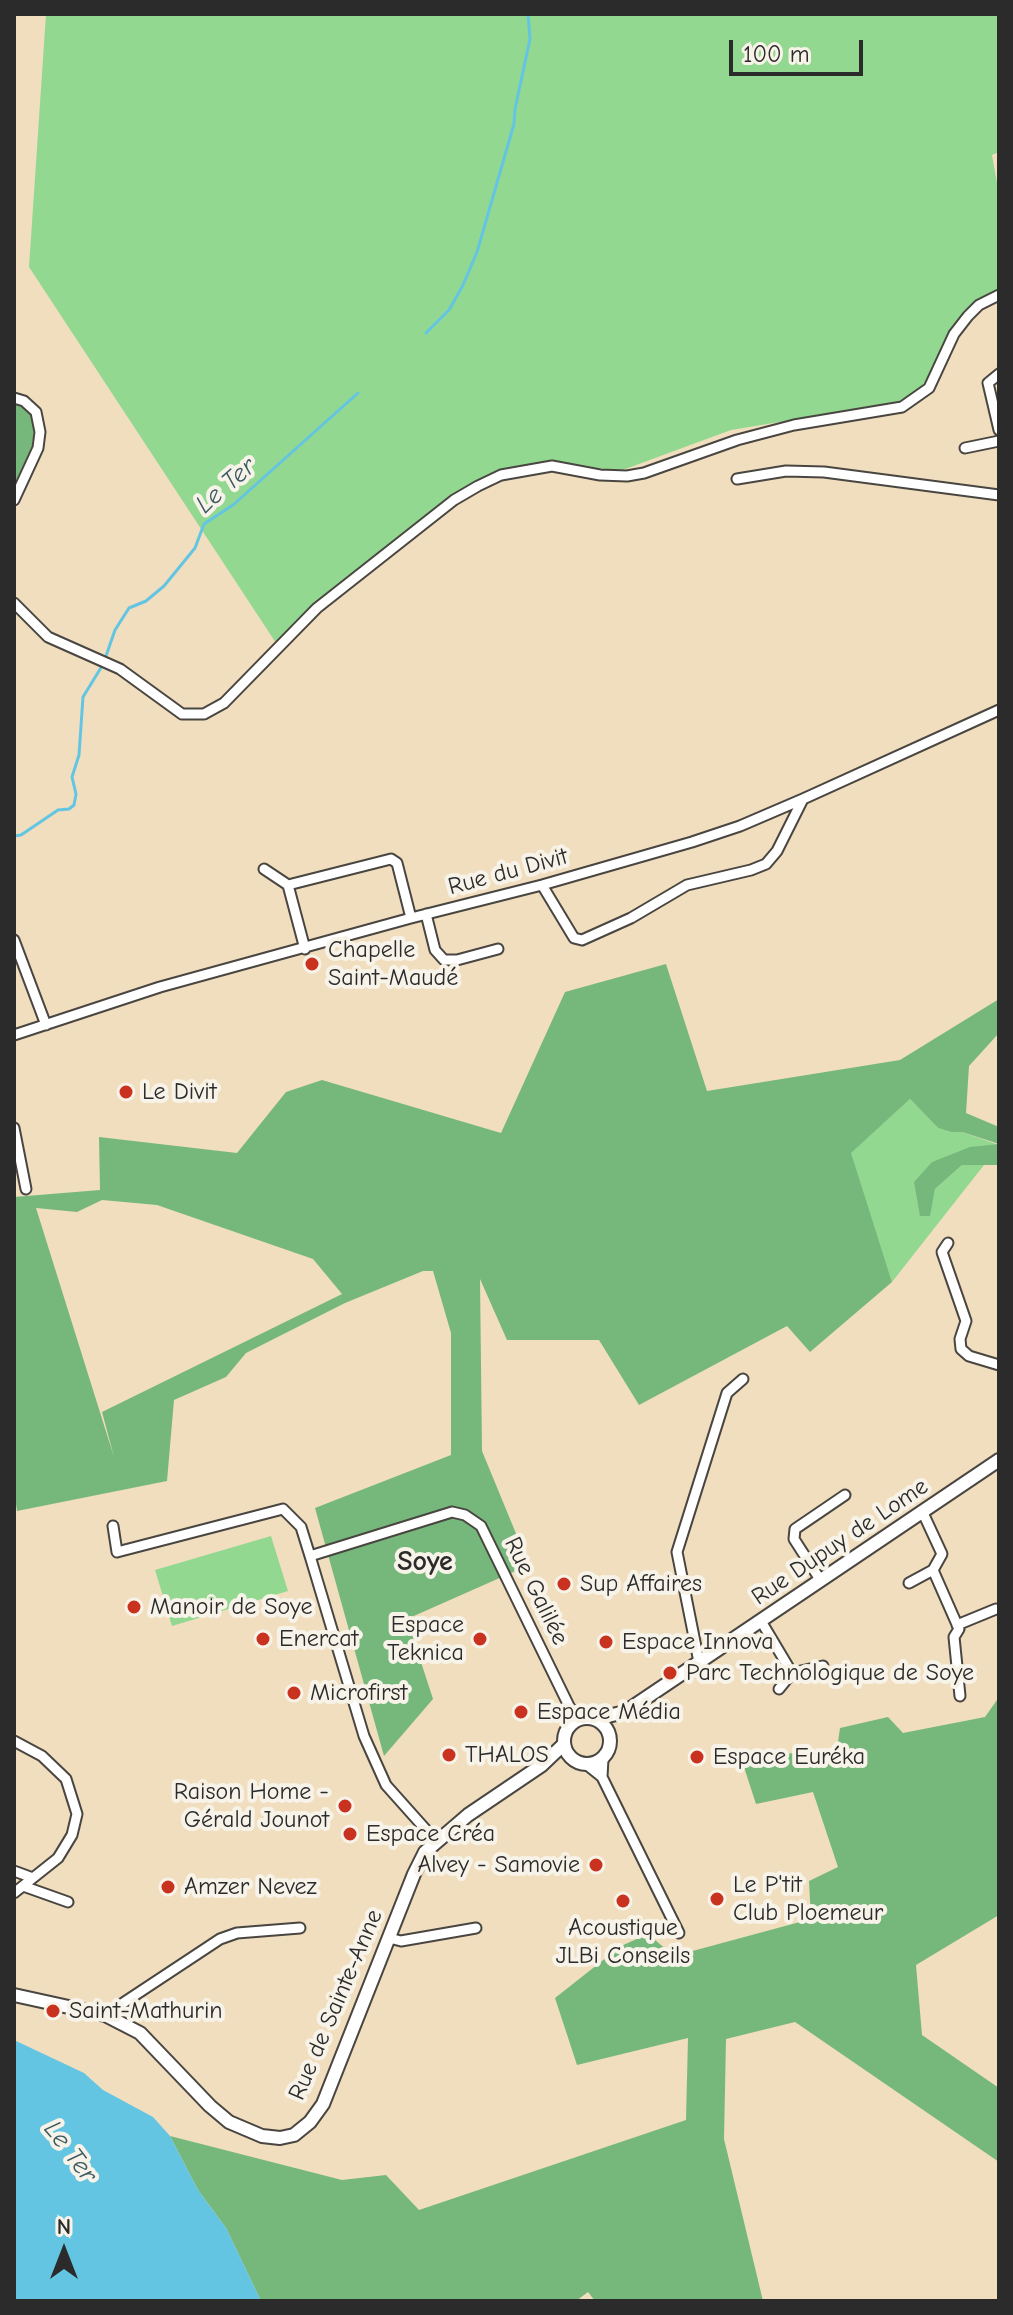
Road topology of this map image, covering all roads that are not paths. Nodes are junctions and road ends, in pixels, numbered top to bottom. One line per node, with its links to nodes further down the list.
1 (999, 295): 10 (street)
2 (999, 374): 4 (street)
3 (14, 398): 9 (street)
4 (999, 430)
5 (999, 441): 6 (street)
6 (965, 448)
7 (737, 479): 8 (street)
8 (999, 495)
9 (14, 500)
10 (14, 603)
11 (999, 710): 12 (street, Rue du Divit)
12 (803, 799): 15 (street, Rue du Divit); 15 (street)
13 (264, 869): 14 (street)
14 (288, 885): 17 (street); 19 (street)
15 (542, 885): 16 (street, Rue du Divit)
16 (426, 914): 17 (street, Rue du Divit); 20 (street)
17 (411, 918): 19 (street, Rue du Divit)
18 (14, 940): 21 (street)
19 (305, 949): 21 (street, Rue du Divit)
20 (498, 949)
21 (46, 1025): 22 (street, Rue du Divit)
22 (14, 1035)
23 (14, 1128): 24 (street)
24 (26, 1189)
25 (948, 1243): 26 (street)
26 (999, 1365)
27 (743, 1379): 39 (street)
28 (999, 1460): 30 (street, Rue Dupuy de Lome)
29 (845, 1495): 34 (street)
30 (923, 1513): 33 (street); 34 (street, Rue Dupuy de Lome)
31 (113, 1526): 32 (street)
32 (310, 1556): 44 (street, Rue Galilée); 56 (street)
33 (933, 1570): 35 (street); 38 (street)
34 (821, 1581): 37 (street, Rue Dupuy de Lome)
35 (909, 1583)
36 (996, 1609): 38 (street)
37 (761, 1621): 39 (street, Rue Dupuy de Lome); 41 (street)
38 (957, 1625): 43 (street)
39 (699, 1662): 45 (street, Rue Dupuy de Lome)
40 (823, 1666): 41 (street)
41 (792, 1673): 42 (street)
42 (779, 1689)
43 (960, 1696)
44 (570, 1708): 46 (street, Rue Galilée); 47 (street, Rue Galilée)
45 (625, 1712): 46 (street, Rue Dupuy de Lome); 48 (street, Rue Dupuy de Lome)
46 (589, 1718): 47 (street); 48 (street)
47 (569, 1725): 50 (street)
48 (610, 1735): 51 (street)
49 (14, 1741): 58 (street)
50 (563, 1745): 52 (street); 53 (street, Rue de Sainte-Anne)
51 (603, 1759): 54 (street); 55 (street)
52 (571, 1760): 53 (street, Rue de Sainte-Anne); 54 (street)
53 (542, 1765): 56 (street, Rue de Sainte-Anne)
54 (587, 1765): 55 (street)
55 (602, 1777): 64 (street)
56 (436, 1841): 65 (street, Rue de Sainte-Anne)
57 (14, 1871): 58 (street)
58 (33, 1878): 59 (street)
59 (23, 1886): 60 (street); 61 (street)
60 (14, 1893)
61 (68, 1902)
62 (300, 1928): 67 (street)
63 (476, 1928): 65 (street)
64 (679, 1933)
65 (389, 1938): 67 (street, Rue de Sainte-Anne)
66 (14, 1995): 67 (street, Rue de Sainte-Anne)
67 (105, 2015)

